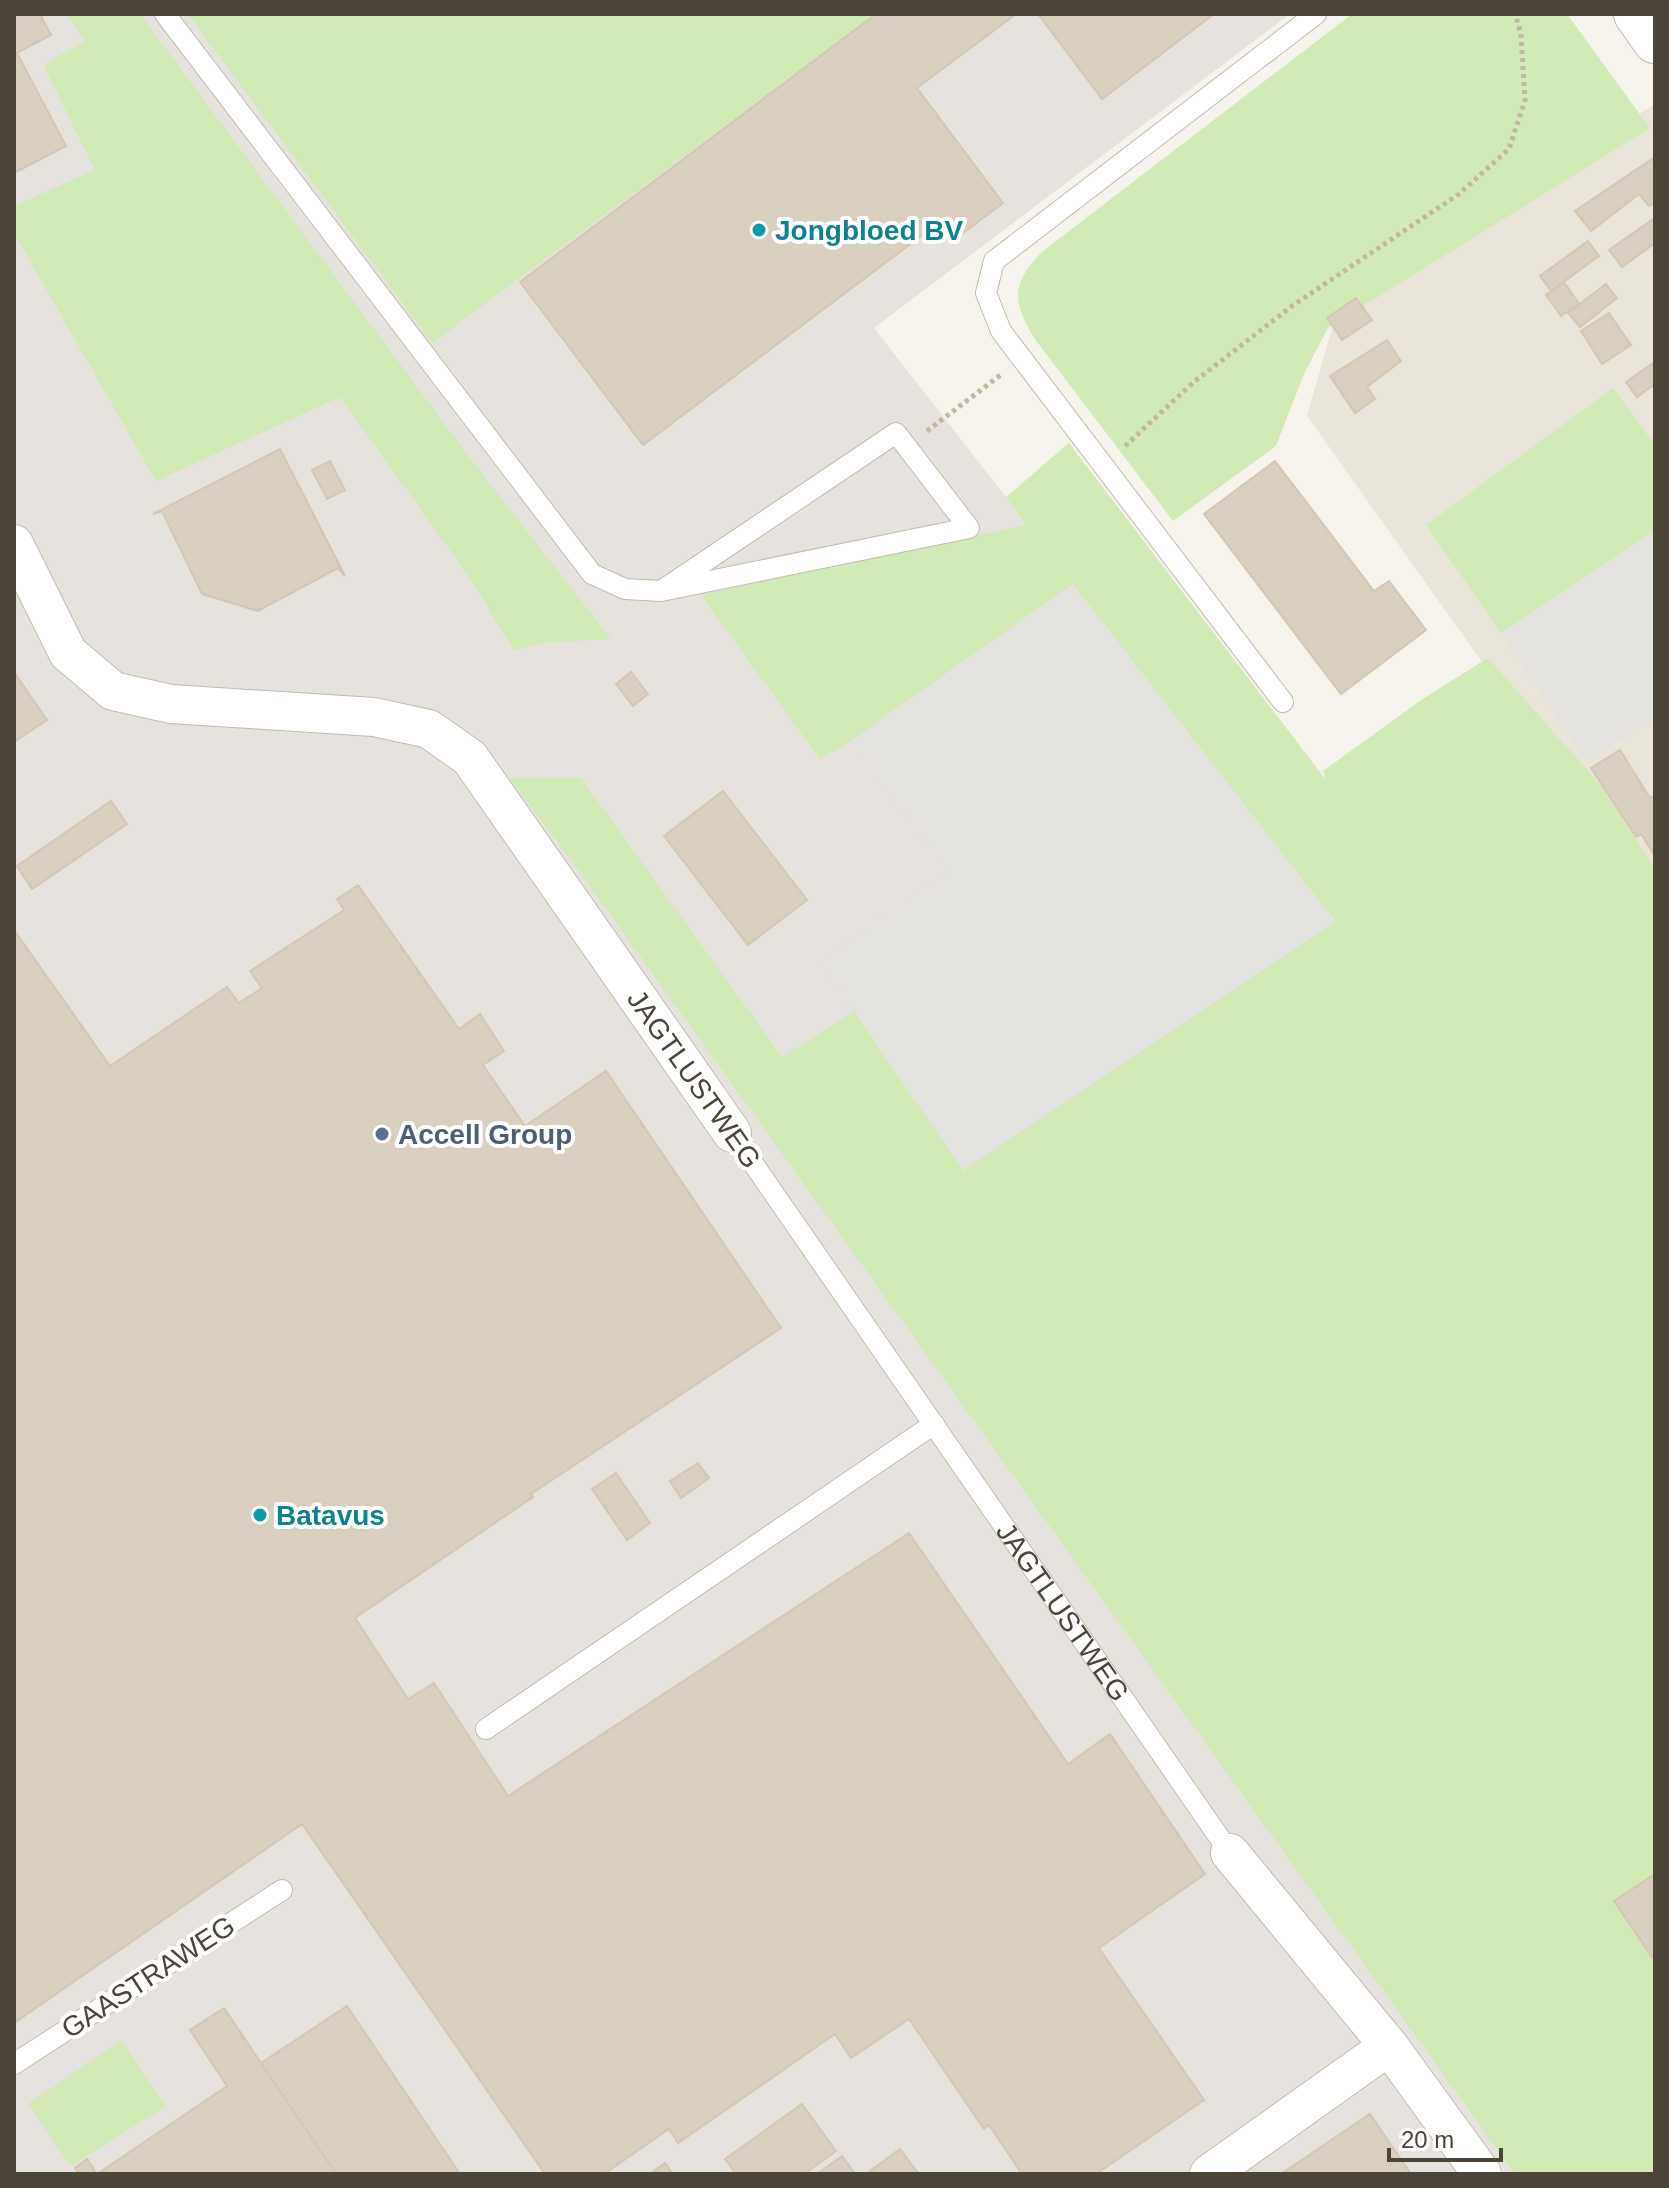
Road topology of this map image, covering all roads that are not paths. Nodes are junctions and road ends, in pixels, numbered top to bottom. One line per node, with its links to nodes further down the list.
1 (165, 14): 6 (lane)
2 (1316, 14): 7 (lane)
3 (1636, 14): 4 (street)
4 (1655, 41)
5 (14, 544): 8 (street, JAGTLUSTWEG)
6 (661, 591): 6 (lane)
7 (1283, 702)
8 (732, 1133): 9 (lane, JAGTLUSTWEG)
9 (934, 1424): 10 (lane); 11 (lane, JAGTLUSTWEG)
10 (486, 1729)
11 (1230, 1853): 13 (street)
12 (282, 1890): 14 (lane, GAASTRAWEG)
13 (1389, 2046): 15 (street); 16 (street)
14 (14, 2064)
15 (1209, 2174)
16 (1482, 2174)

